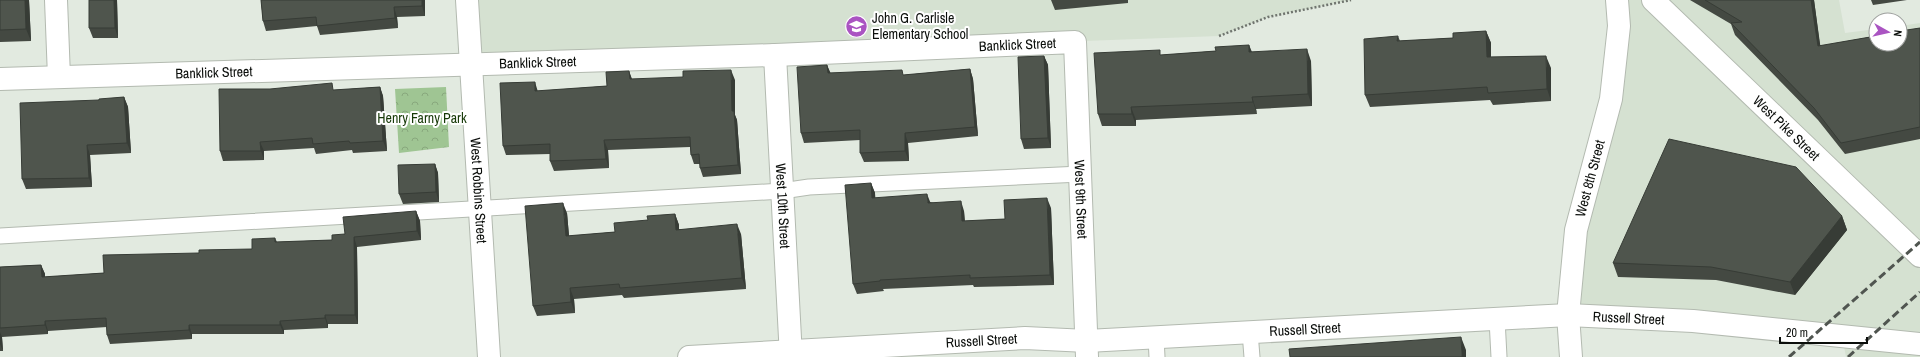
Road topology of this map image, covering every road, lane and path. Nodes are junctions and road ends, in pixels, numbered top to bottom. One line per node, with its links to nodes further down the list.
1 (56, 0): 10 (street)
2 (467, 0): 9 (street, West Robbins Street)
3 (1352, 0): 6 (path)
4 (1617, 0): 17 (street, West 8th Street)
5 (1653, 0): 16 (street, West Pike Street)
6 (1218, 36)
7 (1075, 42): 8 (street, Banklick Street); 12 (street, West 9th Street)
8 (775, 55): 9 (street, Banklick Street); 13 (street, West 10th Street)
9 (470, 64): 10 (street, Banklick Street); 14 (street, West Robbins Street)
10 (59, 77): 11 (street, Banklick Street)
11 (0, 79)
12 (1081, 174): 13 (lane); 22 (street, West 9th Street)
13 (782, 190): 14 (lane); 23 (street, West 10th Street)
14 (479, 208): 15 (lane); 24 (street, West Robbins Street)
15 (0, 236)
16 (1920, 256)
17 (1568, 315): 18 (street, Russell Street); 20 (street, Russell Street); 28 (street, West 8th Street)
18 (1496, 319): 19 (street, Russell Street); 27 (lane)
19 (1250, 332): 21 (street, Russell Street); 26 (lane)
20 (1920, 344)
21 (1157, 347): 22 (street, Russell Street)
22 (1087, 349): 23 (street, Russell Street)
23 (791, 354): 25 (street, Russell Street)
24 (489, 357)
25 (689, 357)
26 (1252, 357)
27 (1499, 357)
28 (1571, 357)

